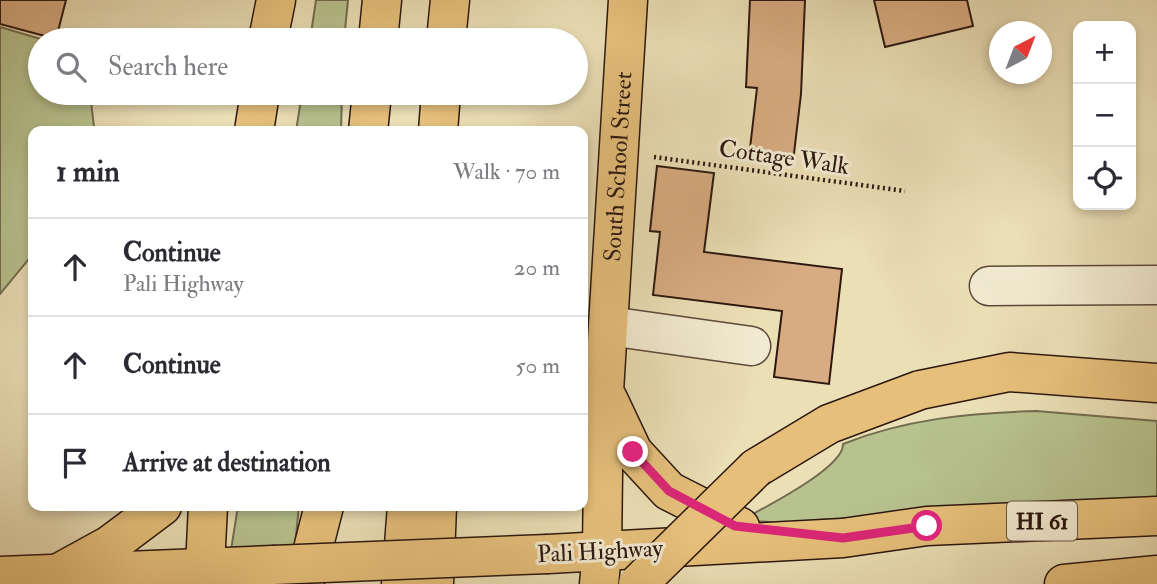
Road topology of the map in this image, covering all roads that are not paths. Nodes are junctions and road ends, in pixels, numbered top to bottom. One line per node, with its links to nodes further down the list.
1 (275, 0): 5 (main road)
2 (382, 0): 6 (main road)
3 (450, 0): 7 (main road)
4 (628, 0): 16 (main road, South School Street)
5 (270, 28)
6 (379, 28)
7 (447, 28)
8 (258, 105): 11 (main road)
9 (371, 105): 12 (main road)
10 (441, 105): 13 (main road)
11 (255, 126)
12 (369, 126)
13 (440, 126)
14 (1157, 285): 15 (lane)
15 (989, 286)
16 (609, 326): 17 (lane); 19 (main road, South School Street)
17 (751, 346)
18 (1157, 383): 37 (main road, bridge)
19 (604, 391): 27 (main road); 28 (main road, South School Street)
20 (155, 511): 29 (main road)
21 (208, 511): 31 (main road)
22 (323, 511): 30 (main road)
23 (326, 511): 34 (main road)
24 (407, 511): 35 (main road)
25 (437, 511): 36 (main road)
26 (1157, 516): 27 (main road, Pali Highway / HI 61)
27 (843, 538): 28 (main road, Pali Highway / HI 61)
28 (601, 568): 30 (main road, Pali Highway / HI 61, bridge)
29 (59, 573): 31 (main road, Pali Highway / HI 61); 33 (main road, Pali Highway / HI 61)
30 (288, 574): 31 (main road, Pali Highway / HI 61)
31 (209, 575)
32 (1157, 575): 38 (main road)
33 (0, 576)
34 (322, 584)
35 (401, 584)
36 (434, 584)
37 (638, 584)
38 (1064, 584)

